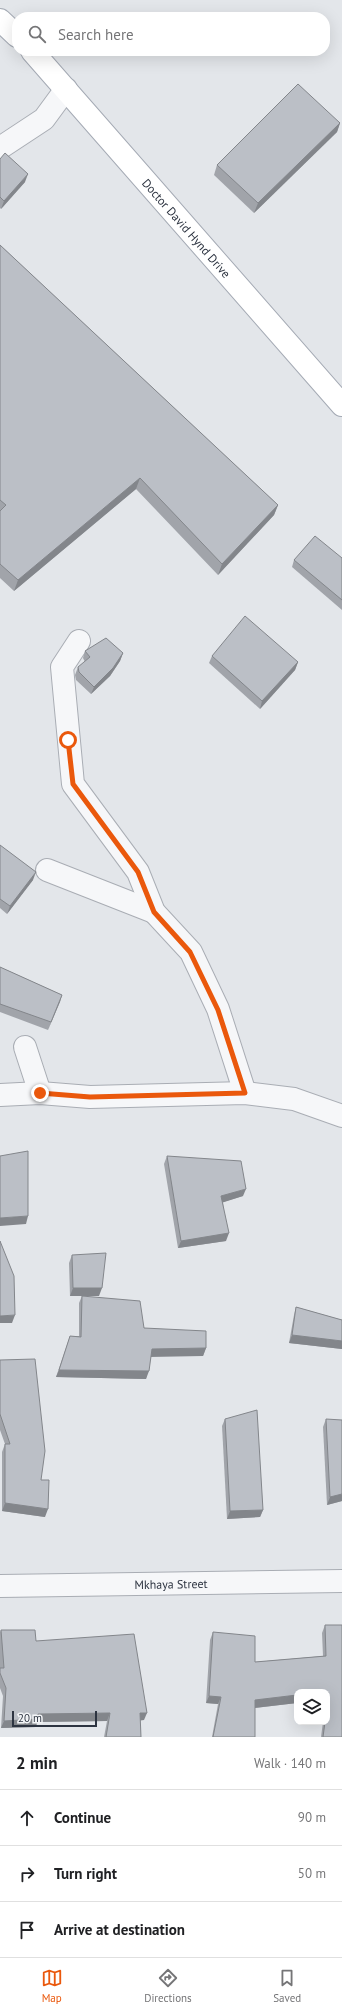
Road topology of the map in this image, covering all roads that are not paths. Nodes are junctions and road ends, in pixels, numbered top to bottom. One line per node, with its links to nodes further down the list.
1 (0, 20): 2 (main road)
2 (12, 31)
3 (36, 56): 4 (main road, Doctor David Hynd Drive)
4 (66, 89): 5 (street); 6 (main road, Doctor David Hynd Drive)
5 (0, 148)
6 (342, 405)
7 (79, 641): 9 (street)
8 (47, 870): 9 (street)
9 (154, 912): 12 (street)
10 (25, 1047): 11 (street)
11 (40, 1093): 12 (street); 13 (street)
12 (245, 1093): 14 (street)
13 (0, 1095)
14 (342, 1116)
15 (342, 1581): 16 (street, Mkhaya Street)
16 (0, 1586)

